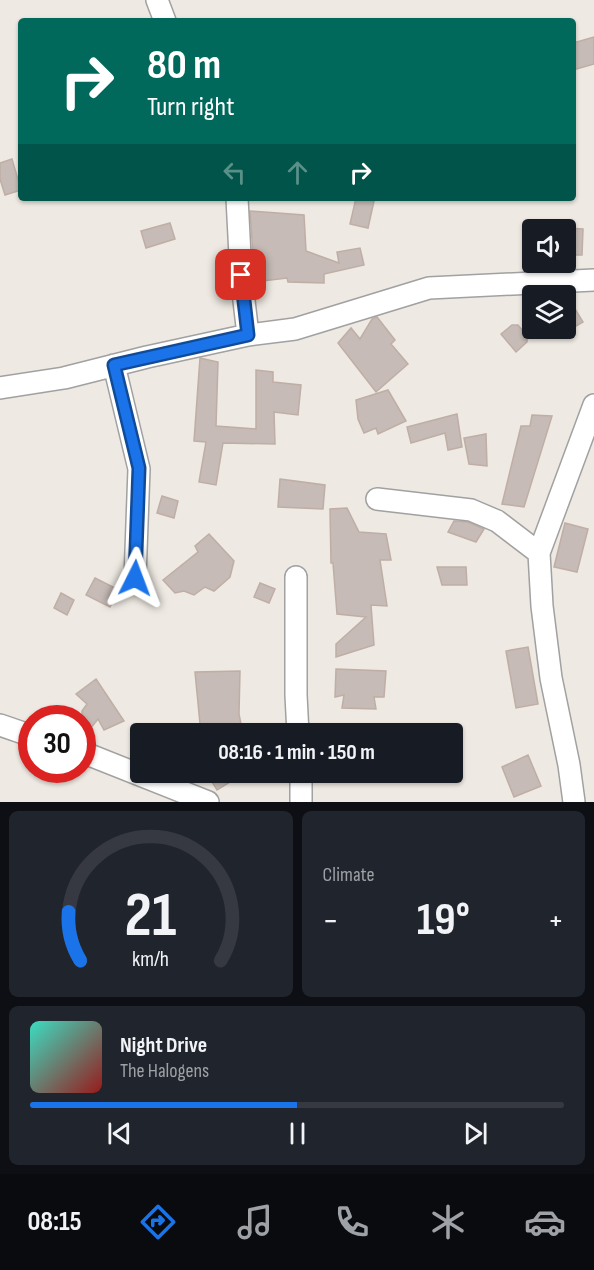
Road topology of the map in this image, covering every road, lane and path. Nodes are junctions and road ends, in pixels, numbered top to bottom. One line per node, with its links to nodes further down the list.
1 (157, 0): 2 (street)
2 (164, 18)
3 (237, 201): 5 (street)
4 (594, 280): 5 (street)
5 (248, 335): 6 (street)
6 (114, 365): 7 (street); 12 (street)
7 (0, 388)
8 (594, 405): 10 (street)
9 (377, 499): 10 (street)
10 (539, 552): 20 (street)
11 (296, 577): 13 (street)
12 (135, 578)
13 (298, 723)
14 (0, 725): 15 (street)
15 (18, 731)
16 (96, 758): 18 (street)
17 (301, 783): 19 (street)
18 (208, 802)
19 (301, 802)
20 (574, 802)

